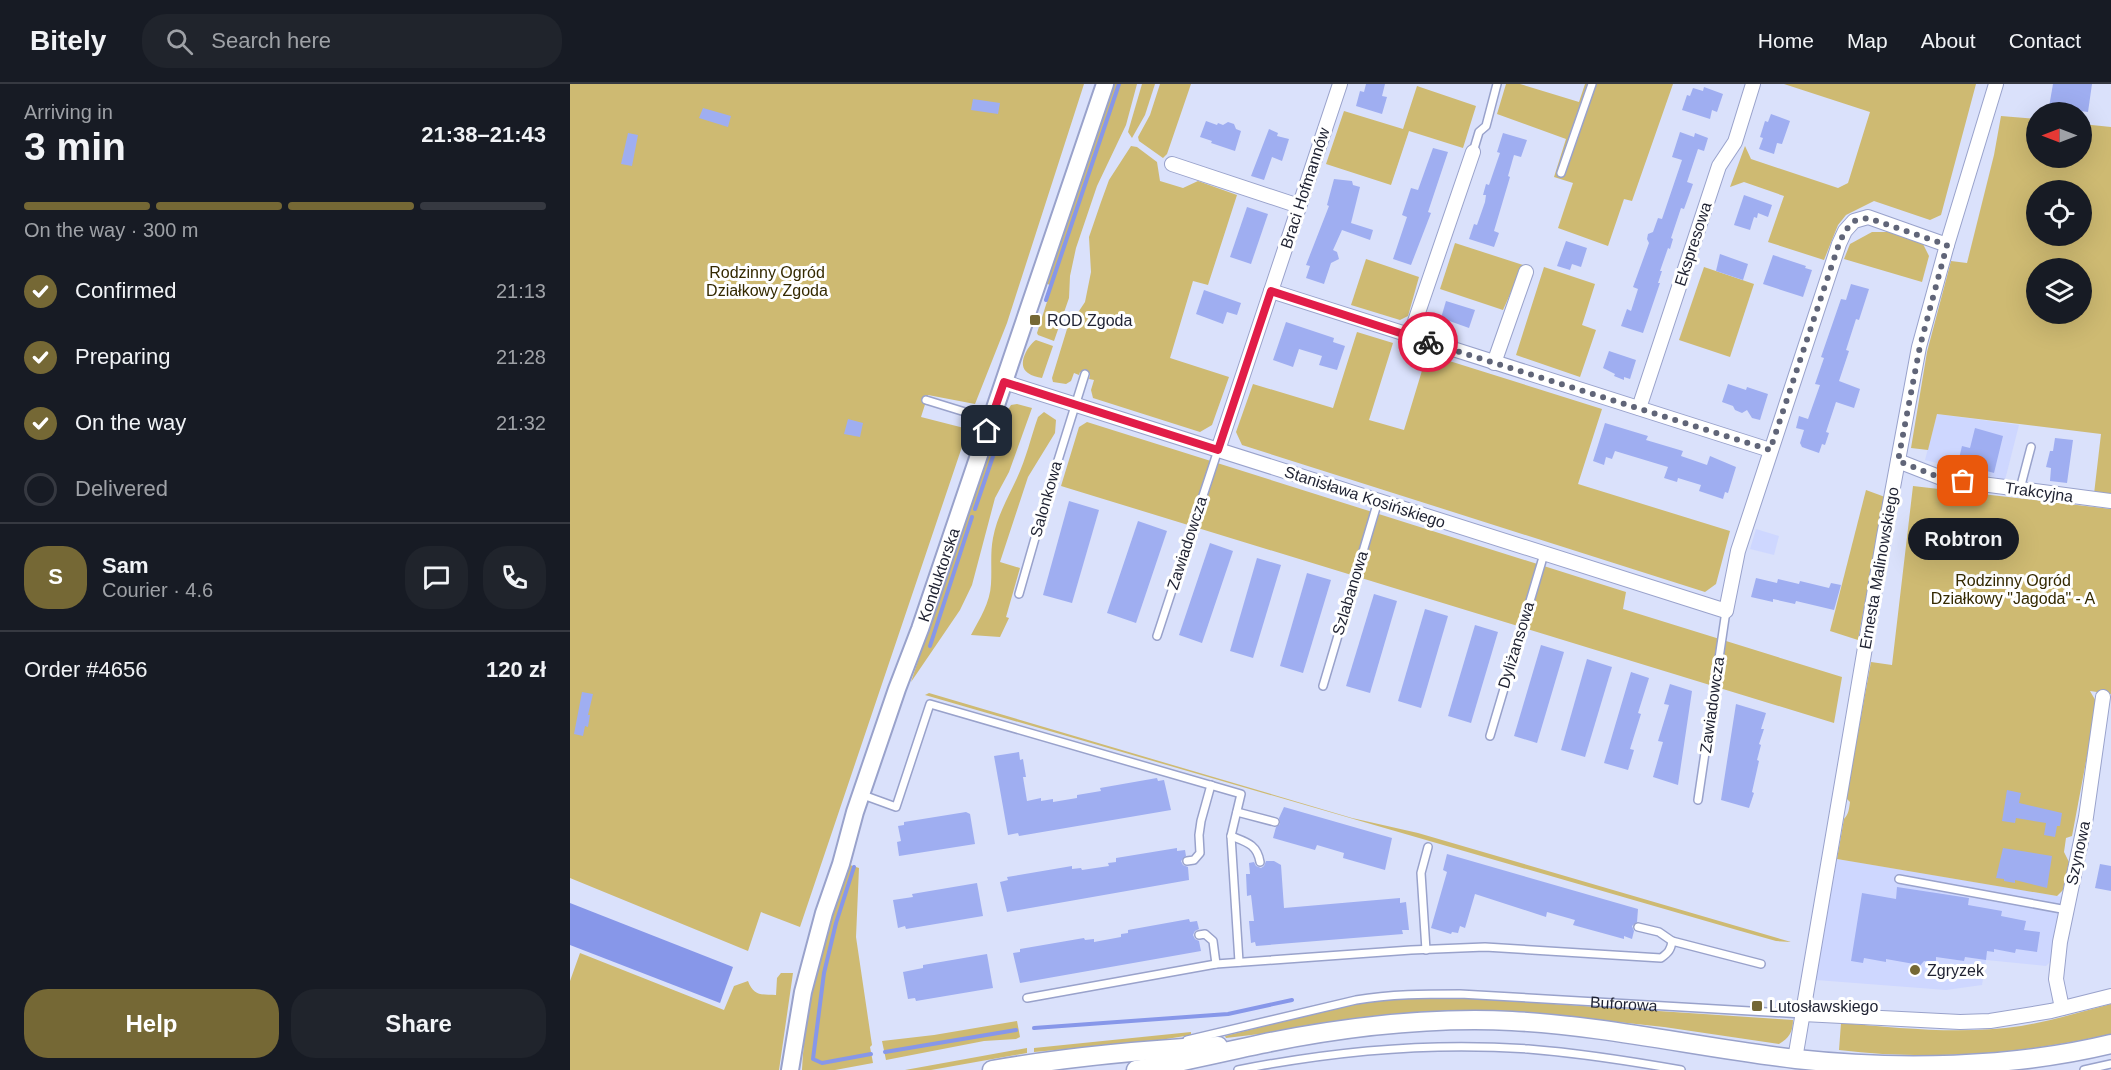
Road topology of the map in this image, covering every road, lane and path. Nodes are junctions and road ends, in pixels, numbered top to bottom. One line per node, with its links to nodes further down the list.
1 (1105, 84): 17 (street, Konduktorska)
2 (1340, 84): 10 (street, Braci Hofmannów)
3 (1497, 84): 7 (lane)
4 (1592, 84): 9 (lane)
5 (1753, 84): 20 (street, Ekspresowa)
6 (1996, 84): 11 (street, Ernesta Malinowskiego)
7 (1473, 152): 14 (street)
8 (1172, 164): 10 (street)
9 (1561, 173)
10 (1299, 206): 13 (street, Braci Hofmannów)
11 (1947, 245): 24 (street); 25 (street, Ernesta Malinowskiego)
12 (1526, 272): 15 (street)
13 (1271, 291): 14 (street); 23 (street, Braci Hofmannów)
14 (1410, 336): 15 (street)
15 (1494, 363): 20 (street)
16 (1085, 374): 19 (lane, Salonkowa)
17 (1004, 382): 19 (street, Stanisława Kosińskiego); 21 (street, Konduktorska)
18 (926, 400): 21 (lane)
19 (1075, 405): 23 (street, Stanisława Kosińskiego); 30 (lane, Salonkowa)
20 (1639, 408): 24 (street)
21 (991, 420): 37 (street, Konduktorska)
22 (2031, 447): 26 (lane)
23 (1218, 450): 27 (street, Stanisława Kosińskiego); 32 (lane, Zawiadowcza)
24 (1770, 450): 31 (street)
25 (1898, 461): 26 (street, Trakcyjna); 57 (street, Ernesta Malinowskiego)
26 (2020, 489): 28 (street, Trakcyjna)
27 (1378, 501): 29 (street, Stanisława Kosińskiego); 33 (lane, Szlabanowa)
28 (2111, 501)
29 (1544, 554): 31 (street, Stanisława Kosińskiego); 35 (lane, Dyliżansowa)
30 (1019, 594)
31 (1726, 611): 38 (lane, Zawiadowcza)
32 (1157, 636)
33 (1323, 686)
34 (2103, 697): 46 (street, Szynowa)
35 (1490, 736)
36 (1211, 785): 37 (lane); 39 (lane); 43 (lane)
37 (861, 795): 63 (street, Konduktorska)
38 (1698, 800)
39 (1237, 812): 40 (lane); 41 (lane)
40 (1275, 822)
41 (1231, 836): 44 (lane); 51 (lane)
42 (1428, 847): 50 (lane)
43 (1187, 861)
44 (1260, 862)
45 (1899, 879): 46 (lane)
46 (2067, 910): 56 (street, Szynowa)
47 (1638, 927): 49 (lane)
48 (1199, 935): 52 (lane)
49 (1672, 941): 50 (lane); 53 (lane)
50 (1426, 950): 51 (lane)
51 (1239, 962): 52 (lane)
52 (1216, 964): 55 (lane)
53 (1761, 964)
54 (2111, 996): 56 (street, Buforowa)
55 (1028, 998)
56 (2062, 1008): 57 (street, Buforowa)
57 (1803, 1014): 60 (lane, Buforowa); 61 (street, Ernesta Malinowskiego)
58 (1261, 1044): 60 (main road, Buforowa); 61 (main road, Buforowa); 65 (main road, Buforowa)
59 (2111, 1044): 61 (main road, Buforowa)
60 (1142, 1050): 64 (main road, Buforowa)
61 (1794, 1064)
62 (2111, 1064): 68 (lane)
63 (790, 1070)
64 (992, 1070)
65 (1136, 1070)
66 (1238, 1070): 67 (lane)
67 (1681, 1070)
68 (2084, 1070)

